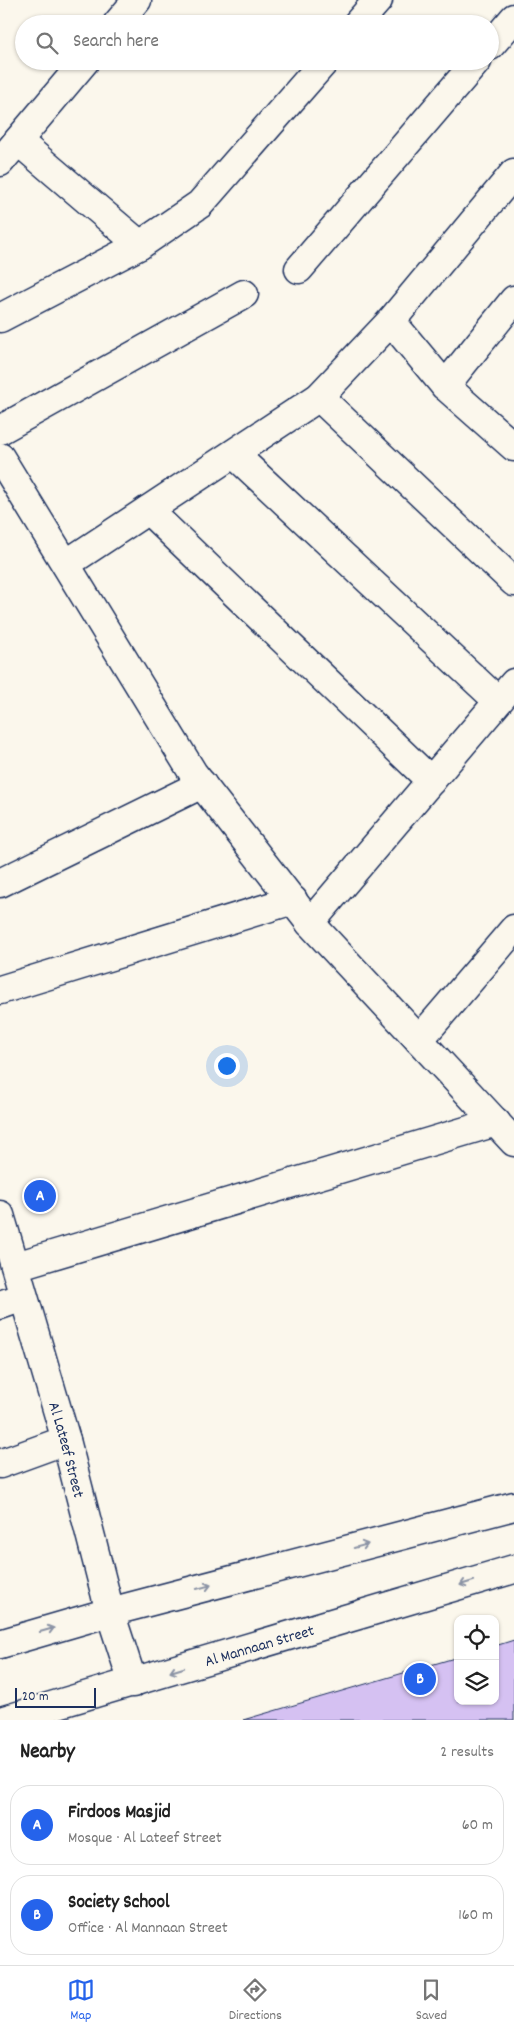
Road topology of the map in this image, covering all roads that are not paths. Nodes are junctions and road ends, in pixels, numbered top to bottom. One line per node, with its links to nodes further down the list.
1 (137, 0): 3 (street)
2 (378, 0): 4 (street)
3 (124, 15)
4 (365, 15)
5 (514, 18): 6 (street)
6 (499, 36)
7 (77, 70): 10 (street)
8 (316, 70): 13 (street)
9 (469, 70): 14 (street)
10 (18, 141): 11 (street); 13 (street)
11 (0, 162)
12 (512, 181): 18 (street)
13 (140, 246): 17 (street)
14 (299, 270)
15 (244, 294): 21 (street)
16 (514, 300): 19 (street)
17 (0, 318)
18 (392, 321): 19 (street); 20 (street)
19 (445, 386): 22 (street)
20 (319, 397): 23 (street); 27 (street)
21 (0, 430)
22 (514, 447)
23 (234, 454): 25 (street); 28 (street)
24 (0, 457): 26 (street)
25 (148, 510): 26 (street); 29 (street)
26 (66, 564): 30 (street)
27 (514, 582)
28 (506, 692): 29 (street)
29 (431, 781): 33 (street)
30 (202, 784): 31 (street); 32 (street)
31 (0, 883)
32 (293, 900): 33 (street); 35 (street)
33 (310, 923): 36 (street)
34 (514, 929): 36 (street)
35 (0, 990)
36 (419, 1040): 37 (street)
37 (496, 1122): 38 (street); 40 (street)
38 (514, 1142)
39 (0, 1215): 40 (street, Al Lateef Street)
40 (16, 1266): 41 (street, Al Lateef Street)
41 (12, 1301): 42 (street, Al Lateef Street)
42 (66, 1440): 43 (street); 46 (street, Al Lateef Street)
43 (0, 1464)
44 (514, 1506): 46 (street, one-way to 44)
45 (514, 1569): 48 (street, Al Mannaan Street, one-way to 48)
46 (110, 1612): 47 (street, one-way to 46); 48 (street, Al Lateef Street)
47 (0, 1644)
48 (133, 1683): 49 (street, Al Mannaan Street)
49 (4, 1720)

